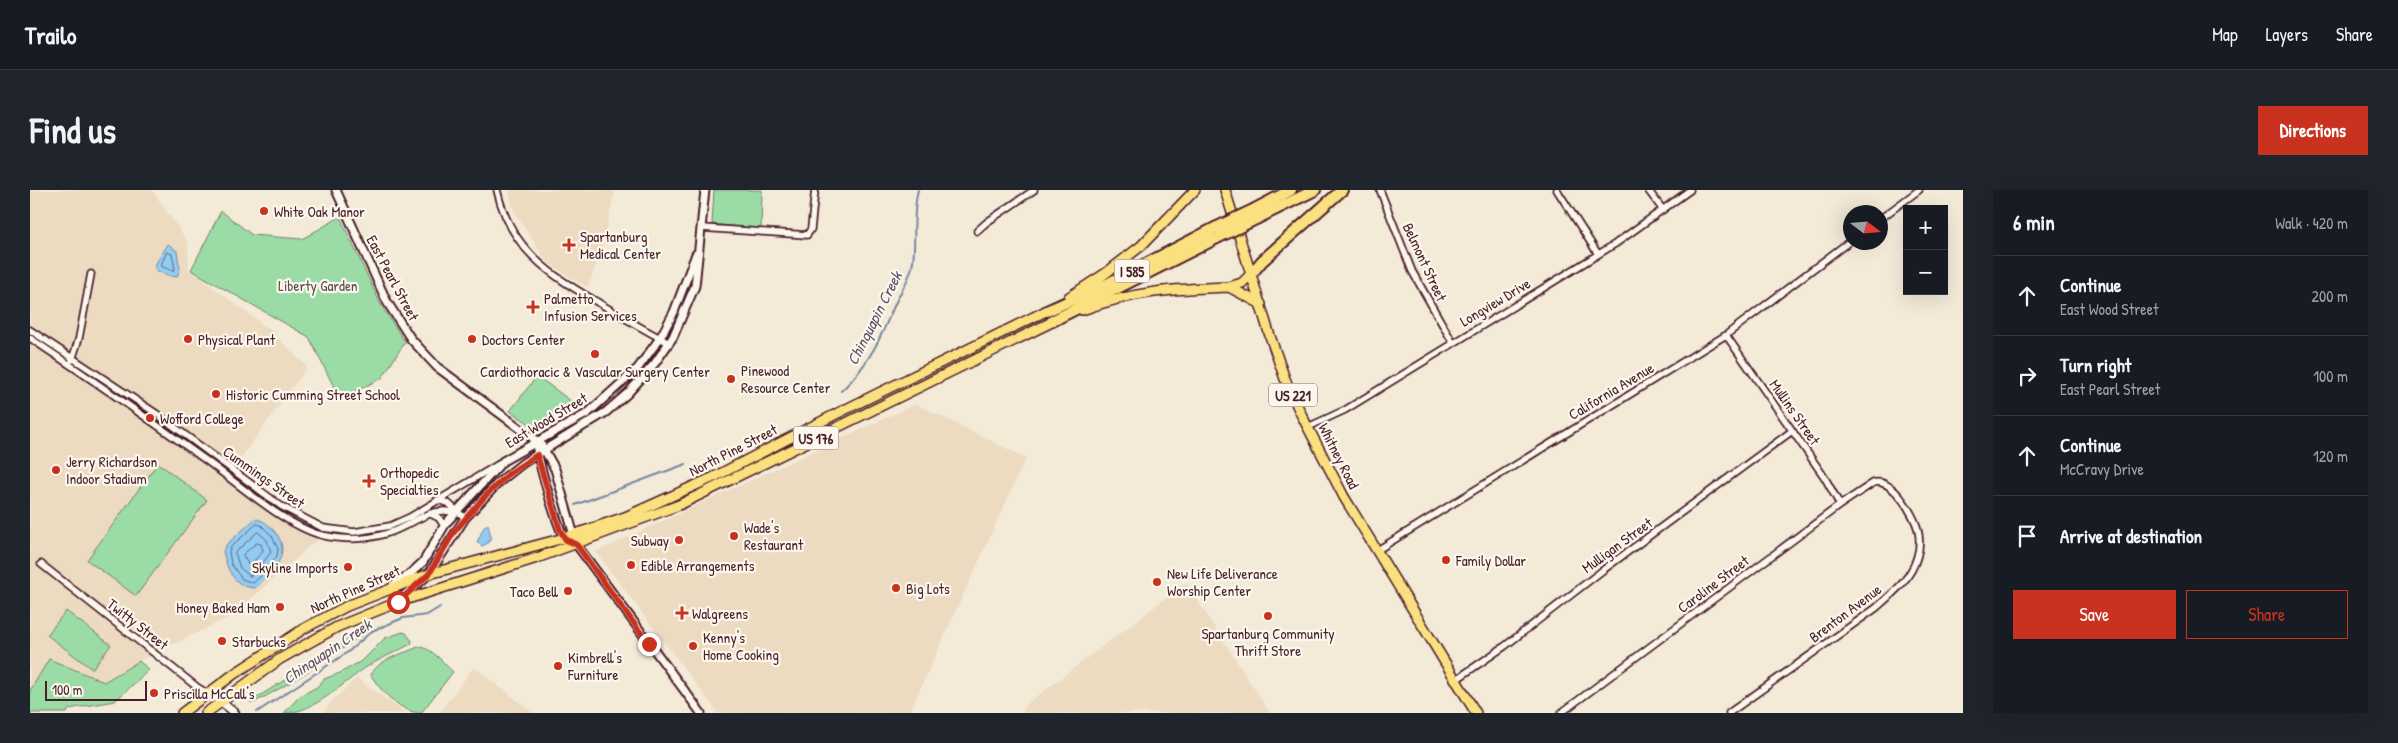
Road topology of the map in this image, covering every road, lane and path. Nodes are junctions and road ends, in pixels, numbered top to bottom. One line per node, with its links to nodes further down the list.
1 (336, 190): 41 (street, East Pearl Street)
2 (497, 190): 34 (street)
3 (705, 190): 19 (street, East Wood Street)
4 (816, 190): 19 (street)
5 (1034, 190): 20 (street)
6 (1195, 190): 29 (main road)
7 (1225, 190): 25 (main road, Whitney Road / US 221)
8 (1291, 190): 17 (highway, North Pine Street / I 585)
9 (1315, 190): 17 (highway, North Pine Street / I 585)
10 (1342, 190): 25 (highway)
11 (1380, 190): 35 (street, Belmont Street)
12 (1557, 190): 24 (street)
13 (1648, 190): 16 (street)
14 (1690, 190): 16 (street, Longview Drive)
15 (1919, 190): 18 (street)
16 (1663, 210): 24 (street, Longview Drive)
17 (1256, 213): 21 (highway, North Pine Street / I 585, bridge)
18 (1888, 213)
19 (702, 228): 23 (street, East Wood Street)
20 (977, 231)
21 (1216, 233): 29 (highway, North Pine Street / I 585); 30 (highway, North Pine Street / I 585)
22 (1843, 246): 32 (street, California Avenue)
23 (697, 251): 34 (street, East Wood Street); 36 (street, East Wood Street)
24 (1598, 254): 35 (street, Longview Drive)
25 (1252, 273): 27 (main road); 28 (main road, Whitney Road / US 221)
26 (91, 274): 37 (street)
27 (1229, 287): 28 (main road); 30 (main road)
28 (1261, 304): 39 (main road, Whitney Road / US 221)
29 (1047, 311): 54 (main road, North Pine Street / US 176)
30 (1052, 321): 56 (main road, North Pine Street / US 176)
31 (30, 330): 37 (street, Cummings Street)
32 (1726, 335): 40 (street, Mullins Street); 57 (street, California Avenue)
33 (30, 338): 38 (street, Cummings Street)
34 (660, 338): 36 (street); 41 (street, East Wood Street)
35 (1453, 342): 39 (street, Longview Drive)
36 (668, 343): 42 (street, East Wood Street)
37 (73, 358): 38 (street); 48 (street, Cummings Street)
38 (70, 365): 51 (street, Cummings Street)
39 (1308, 427): 57 (main road, Whitney Road / US 221)
40 (1792, 431): 49 (street, Mullins Street); 62 (street, Mulligan Street)
41 (536, 442): 42 (street, East Pearl Street); 43 (street); 44 (street, East Wood Street)
42 (545, 450): 43 (street, East Wood Street); 54 (street, East Pearl Street)
43 (537, 455): 52 (street, East Wood Street); 55 (street)
44 (503, 462): 45 (street, Cummings Street); 47 (street, East Wood Street)
45 (473, 478): 47 (street); 48 (street, Cummings Street)
46 (1883, 482): 49 (street, Caroline Street); 71 (street, Brenton Avenue)
47 (473, 492): 50 (street, East Wood Street)
48 (437, 500): 50 (street)
49 (1840, 505): 70 (street, Caroline Street)
50 (456, 512): 51 (street, Cummings Street); 52 (street); 53 (street, East Wood Street)
51 (430, 514): 53 (street)
52 (465, 518): 59 (street, East Wood Street)
53 (444, 526): 60 (street, East Wood Street)
54 (575, 534): 55 (main road, North Pine Street / US 176); 56 (street, East Pearl Street)
55 (564, 538): 56 (street); 59 (main road, North Pine Street / US 176)
56 (576, 544): 61 (main road, North Pine Street / US 176); 68 (street)
57 (1376, 551): 62 (main road, Whitney Road / US 221)
58 (42, 564): 63 (street, Twitty Street)
59 (429, 574): 60 (main road, North Pine Street / US 176); 61 (street, East Wood Street)
60 (382, 592): 63 (main road, North Pine Street / US 176)
61 (398, 602): 64 (main road, North Pine Street / US 176)
62 (1456, 679): 69 (main road, Whitney Road / US 221)
63 (208, 694): 64 (street, Twitty Street); 65 (main road, North Pine Street / US 176)
64 (220, 701): 66 (main road, North Pine Street / US 176); 67 (street)
65 (182, 713)
66 (206, 713)
67 (235, 713)
68 (701, 713)
69 (1476, 713)
70 (1561, 713)
71 (1729, 713)

